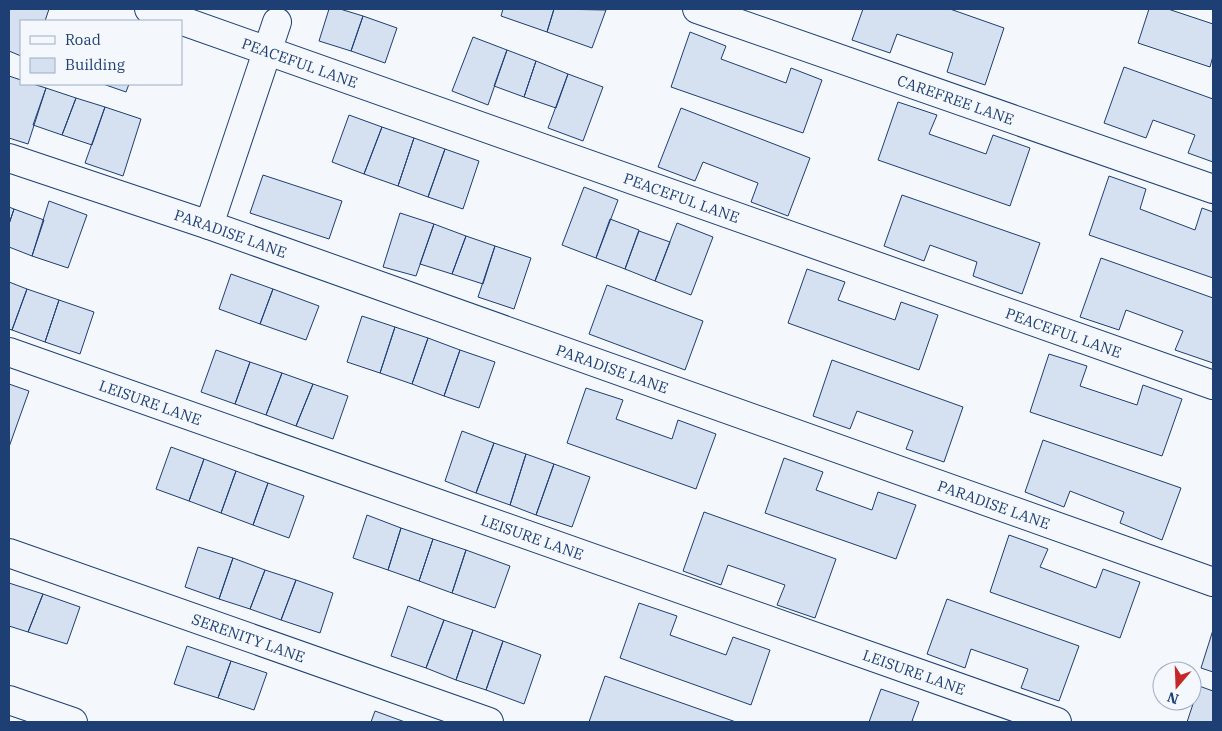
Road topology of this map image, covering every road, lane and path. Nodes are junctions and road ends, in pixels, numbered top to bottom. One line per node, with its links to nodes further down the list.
1 (150, 9): 4 (street, PEACEFUL LANE)
2 (697, 9): 6 (street, CAREFREE LANE)
3 (277, 22): 4 (street)
4 (267, 49): 7 (street); 9 (street, PEACEFUL LANE)
5 (9, 158): 7 (street, PARADISE LANE)
6 (1213, 189)
7 (209, 225): 11 (street, PARADISE LANE)
8 (9, 352): 15 (street, LEISURE LANE)
9 (1213, 385)
10 (9, 553): 14 (street, SERENITY LANE)
11 (1213, 582)
12 (9, 700): 13 (street)
13 (73, 722)
14 (489, 722)
15 (1057, 722)

